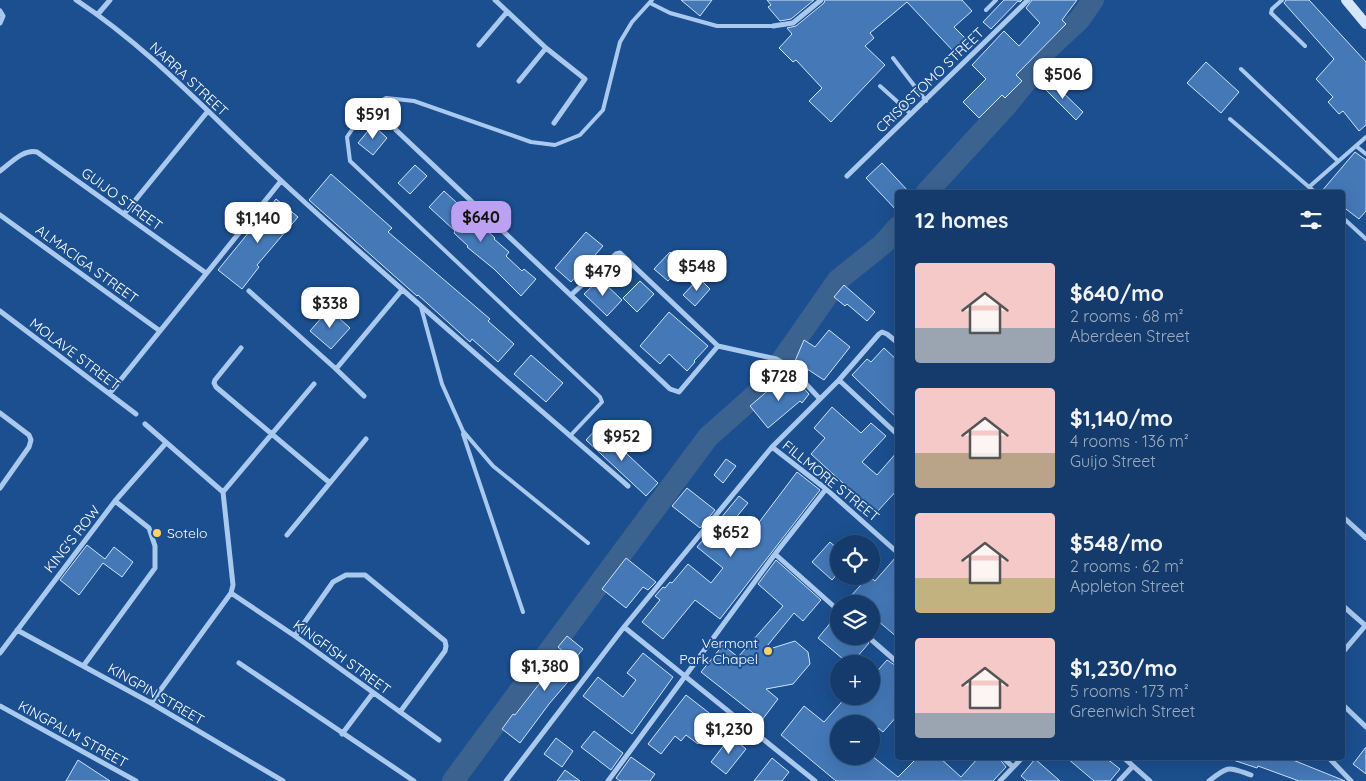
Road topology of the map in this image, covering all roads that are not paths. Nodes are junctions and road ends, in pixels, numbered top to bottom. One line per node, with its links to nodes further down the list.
1 (76, 0): 13 (street, NARRA STREET)
2 (110, 0): 13 (street)
3 (495, 0): 12 (street)
4 (820, 0): 16 (street)
5 (996, 0): 10 (lane)
6 (1028, 0): 24 (street, CRISOSTOMO STREET)
7 (1282, 0): 18 (lane)
8 (1346, 0): 14 (main road)
9 (651, 1): 16 (lane); 65 (lane)
10 (986, 10)
11 (0, 11): 15 (street)
12 (507, 12): 17 (street); 19 (street)
13 (98, 14): 25 (street, NARRA STREET)
14 (1365, 21)
15 (0, 23)
16 (773, 26)
17 (479, 45)
18 (1305, 46)
19 (546, 48): 22 (street); 28 (street)
20 (893, 58): 24 (lane)
21 (1241, 69): 33 (lane)
22 (519, 81)
23 (880, 86): 26 (lane)
24 (926, 101): 26 (street, CRISOSTOMO STREET)
25 (208, 112): 36 (street, NARRA STREET); 39 (street)
26 (911, 114): 35 (street, CRISOSTOMO STREET)
27 (1230, 119): 37 (lane)
28 (554, 123)
29 (396, 130): 46 (street)
30 (1366, 137): 31 (lane)
31 (1356, 146): 32 (lane); 33 (lane)
32 (1366, 154)
33 (1338, 161): 37 (lane)
34 (0, 171): 39 (street, GUIJO STREET)
35 (847, 176)
36 (281, 181): 43 (street); 44 (street, NARRA STREET)
37 (1309, 187): 38 (lane)
38 (1313, 190)
39 (124, 214): 43 (street, GUIJO STREET)
40 (0, 215): 49 (street, ALMACIGA STREET)
41 (1345, 220): 42 (lane)
42 (1366, 239)
43 (206, 273): 49 (street)
44 (402, 290): 47 (street, NARRA STREET); 53 (street)
45 (248, 291): 53 (street)
46 (571, 295): 51 (street); 51 (street)
47 (421, 306): 62 (lane); 65 (street, NARRA STREET)
48 (0, 311): 56 (street, MOLAVE STREET)
49 (160, 330): 56 (street)
50 (895, 341): 54 (street)
51 (718, 346): 58 (street)
52 (241, 348): 64 (street)
53 (336, 369): 57 (street)
54 (839, 380): 58 (street); 63 (street)
55 (314, 384): 64 (street)
56 (110, 393): 60 (street, MOLAVE STREET)
57 (364, 396)
58 (820, 399): 68 (street)
59 (0, 413): 71 (street)
60 (136, 414)
61 (144, 424): 67 (street)
62 (463, 431): 78 (lane); 84 (lane)
63 (895, 432)
64 (272, 434): 69 (street); 73 (street)
65 (570, 436): 70 (street, NARRA STREET)
66 (366, 439): 69 (street)
67 (166, 443): 73 (street); 74 (street, KING'S ROW)
68 (772, 447): 72 (street, FILLMORE STREET); 86 (street)
69 (330, 483): 76 (street)
70 (628, 486)
71 (0, 488)
72 (826, 489): 79 (street, FILLMORE STREET); 80 (street)
73 (223, 492): 81 (street)
74 (116, 501): 87 (street, KING'S ROW); 94 (street)
75 (1345, 519): 77 (street)
76 (287, 535)
77 (1366, 538)
78 (588, 542)
79 (895, 549)
80 (776, 554): 82 (street); 95 (street)
81 (231, 593): 88 (street, KINGFISH STREET); 97 (street)
82 (830, 603)
83 (1345, 608): 85 (street)
84 (523, 612)
85 (1366, 625): 90 (street)
86 (624, 627): 95 (street); 114 (street)
87 (17, 630): 91 (street, KING'S ROW); 94 (street, KINGPIN STREET)
88 (295, 636): 96 (street, KINGFISH STREET); 100 (street)
89 (877, 645): 92 (street)
90 (1345, 650)
91 (0, 653)
92 (895, 660)
93 (239, 663): 102 (street)
94 (84, 665): 97 (street, KINGPIN STREET)
95 (686, 676): 115 (street); 116 (street)
96 (373, 693): 100 (street, KINGFISH STREET); 102 (street)
97 (151, 703): 112 (street, KINGPIN STREET)
98 (0, 706): 111 (street, KINGPALM STREET)
99 (1345, 707): 101 (street)
100 (400, 712): 103 (street, KINGFISH STREET)
101 (1366, 727)
102 (342, 734): 113 (street)
103 (439, 740)
104 (1005, 760): 109 (street)
105 (1020, 760): 109 (street)
106 (1126, 760): 108 (street)
107 (1331, 760): 121 (street)
108 (1133, 766): 118 (street); 119 (street)
109 (1013, 767): 117 (street)
110 (1251, 775): 120 (street)
111 (136, 781)
112 (283, 781)
113 (414, 781)
114 (506, 781)
115 (608, 781)
116 (815, 781)
117 (1000, 781)
118 (1119, 781)
119 (1150, 781)
120 (1209, 781)
121 (1351, 781)

